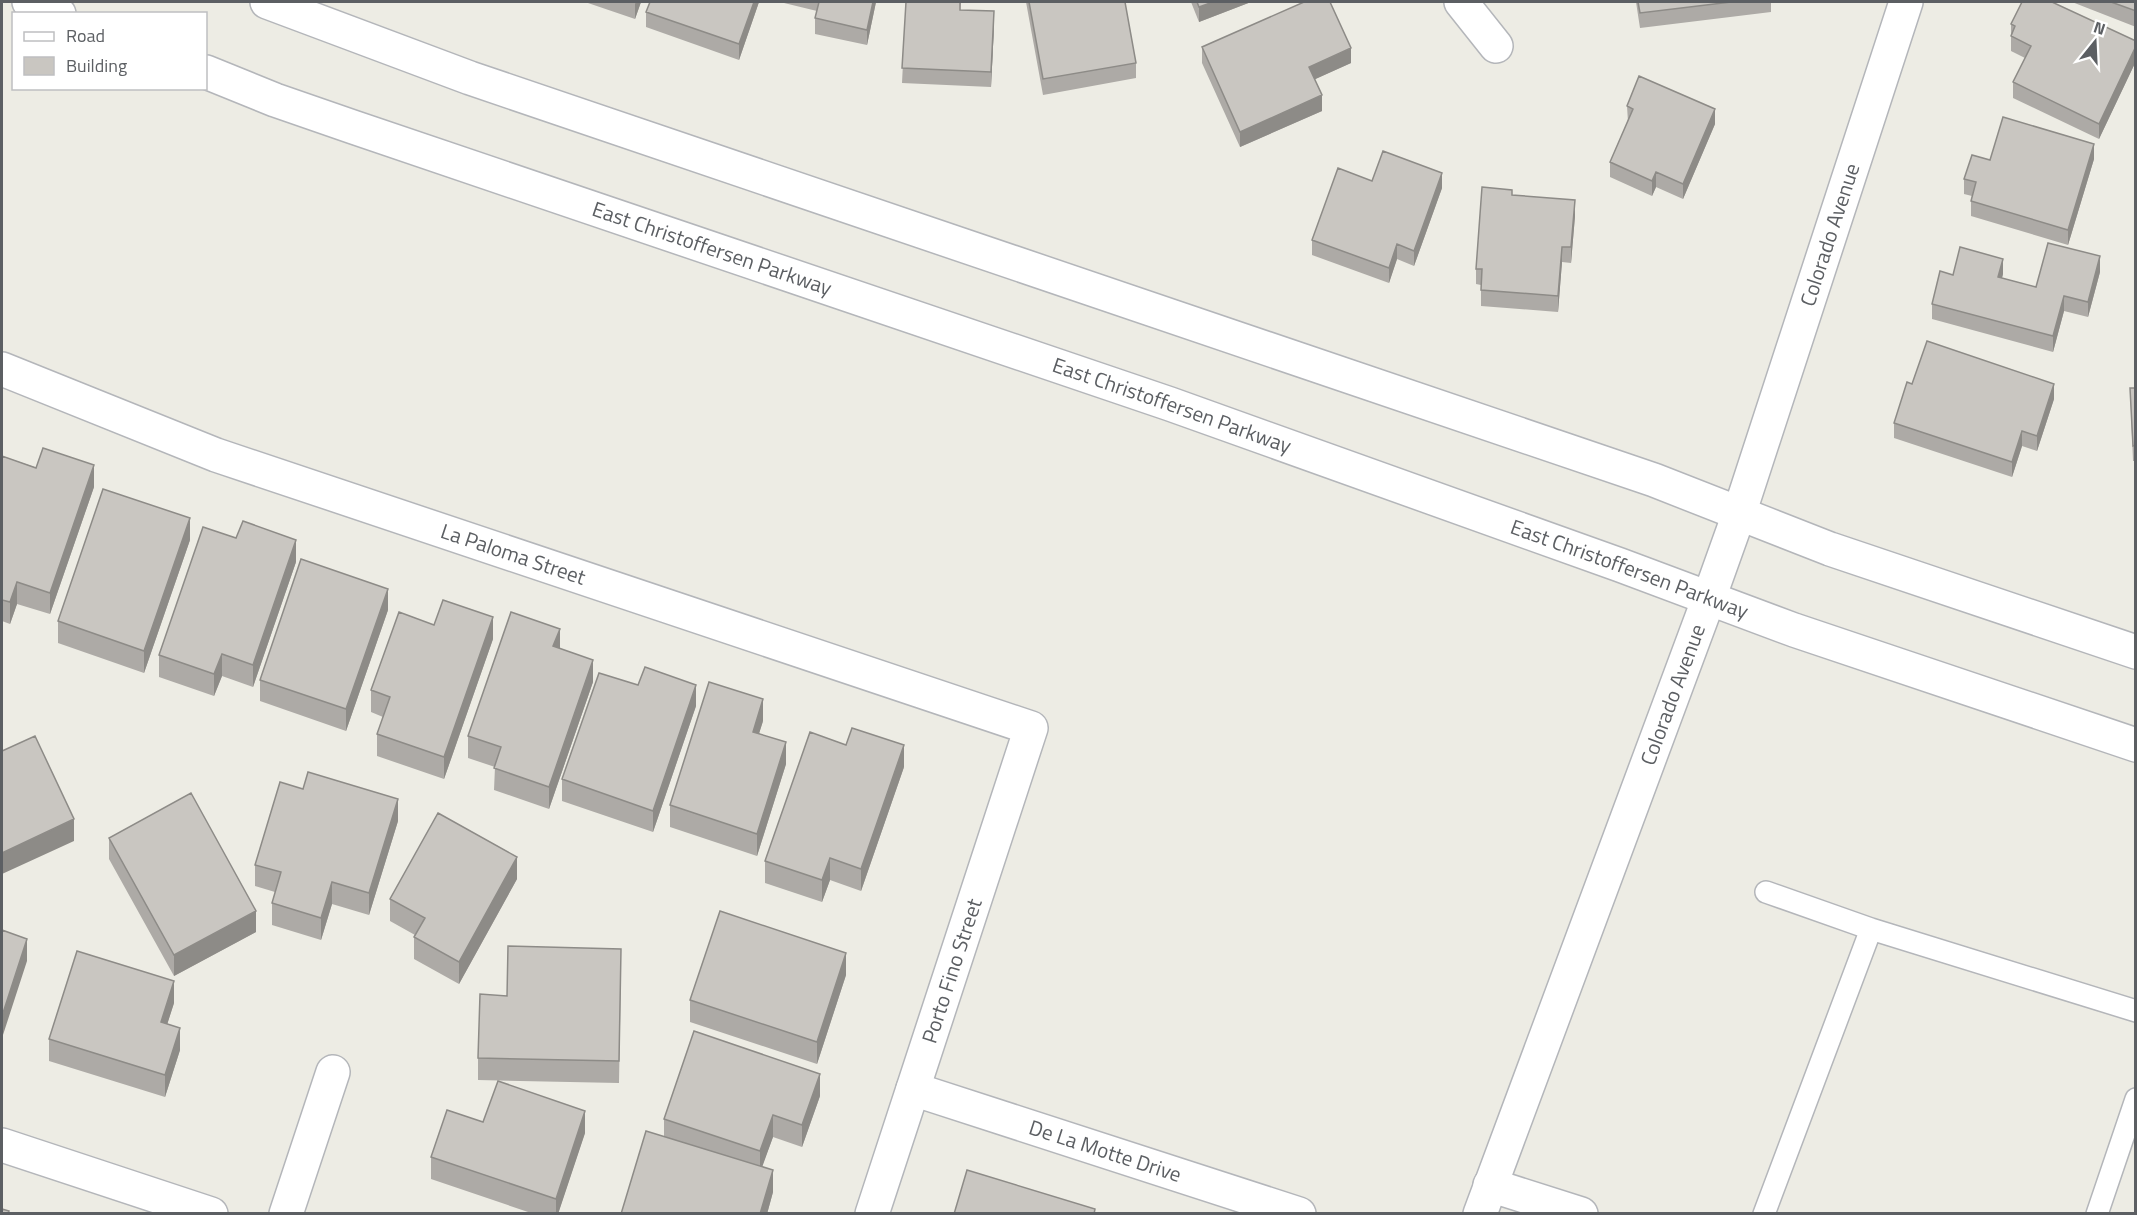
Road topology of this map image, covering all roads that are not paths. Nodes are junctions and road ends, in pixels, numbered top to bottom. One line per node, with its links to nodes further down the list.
1 (29, 2): 5 (street)
2 (267, 2): 9 (street)
3 (1461, 2): 6 (street)
4 (1906, 2): 9 (street, Colorado Avenue)
5 (53, 12)
6 (1496, 46)
7 (207, 72): 10 (street, East Christoffersen Parkway)
8 (2, 369): 12 (street, La Paloma Street)
9 (1739, 514): 10 (street, Colorado Avenue); 11 (street)
10 (1709, 598): 13 (street, East Christoffersen Parkway); 21 (street, Colorado Avenue)
11 (2136, 652)
12 (1031, 728): 18 (street, Porto Fino Street)
13 (2136, 745)
14 (1766, 892): 15 (lane)
15 (1871, 928): 16 (lane); 27 (lane)
16 (2136, 1011)
17 (333, 1072): 23 (street)
18 (913, 1089): 24 (street, Porto Fino Street); 25 (street, De La Motte Drive)
19 (2136, 1099): 28 (lane)
20 (2, 1145): 22 (street)
21 (1485, 1199): 26 (street)
22 (211, 1214)
23 (286, 1214)
24 (872, 1214)
25 (1299, 1214)
26 (1581, 1214)
27 (1764, 1214)
28 (2097, 1214)

